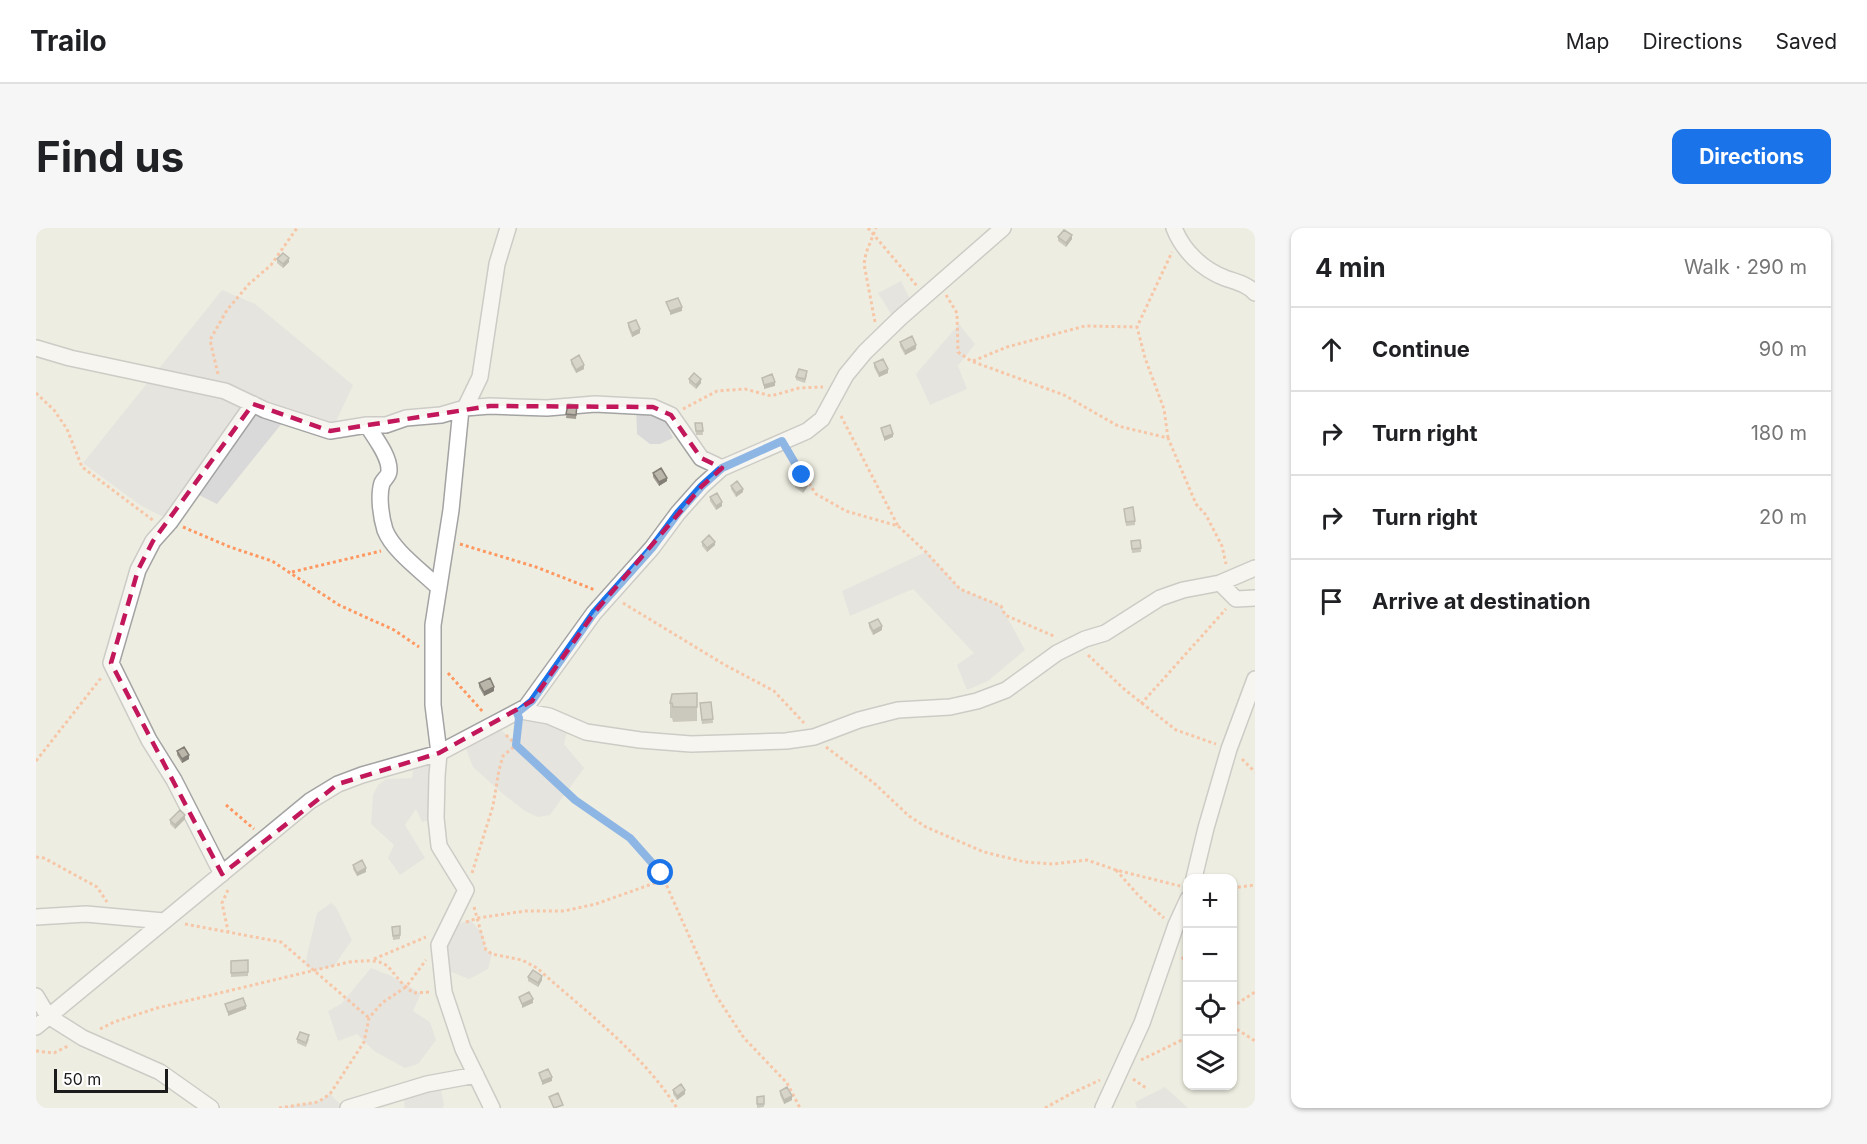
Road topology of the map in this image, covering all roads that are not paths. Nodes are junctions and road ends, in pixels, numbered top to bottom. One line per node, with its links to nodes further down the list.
1 (508, 228): 7 (street)
2 (1003, 228): 9 (street)
3 (1176, 233): 4 (street)
4 (1255, 293)
5 (36, 348): 6 (street)
6 (253, 404): 8 (street); 18 (street)
7 (463, 409): 8 (street); 9 (street); 12 (street)
8 (366, 425): 12 (street)
9 (722, 468): 15 (street)
10 (1255, 568): 11 (street)
11 (1225, 581): 13 (street); 15 (street)
12 (439, 588): 16 (street)
13 (1255, 598)
14 (1255, 679): 17 (street)
15 (519, 712): 16 (street)
16 (440, 753): 18 (street); 25 (street)
17 (1195, 874)
18 (227, 879): 21 (street)
19 (1183, 911): 30 (street)
20 (36, 917): 21 (street)
21 (164, 921): 23 (street)
22 (36, 996): 23 (street)
23 (48, 1017): 24 (street); 27 (street)
24 (36, 1027)
25 (476, 1075): 26 (street); 29 (street)
26 (391, 1101): 28 (street)
27 (211, 1108)
28 (348, 1108)
29 (492, 1108)
30 (1103, 1108)

